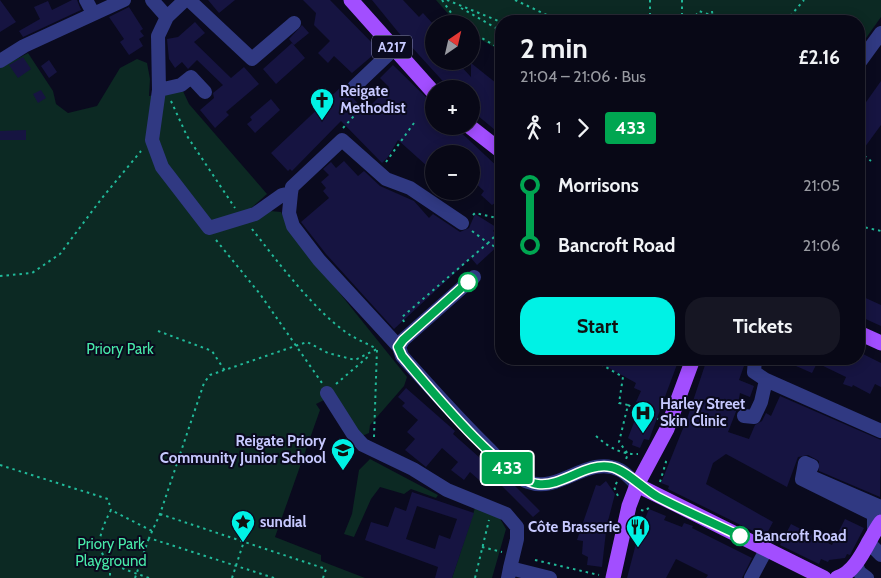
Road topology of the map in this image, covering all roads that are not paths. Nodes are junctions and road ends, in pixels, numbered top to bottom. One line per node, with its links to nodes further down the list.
1 (86, 0): 7 (street)
2 (124, 0): 7 (street)
3 (152, 0): 8 (street)
4 (185, 0): 8 (street)
5 (188, 0): 9 (street)
6 (351, 0): 11 (main road, A217)
7 (93, 14): 13 (street)
8 (167, 17): 16 (street)
9 (294, 23)
10 (881, 33): 12 (street)
11 (394, 49): 14 (main road, A217); 15 (street)
12 (865, 55)
13 (0, 60)
14 (425, 83)
15 (354, 87)
16 (162, 90): 17 (street); 20 (street)
17 (205, 92)
18 (480, 134): 19 (main road)
19 (495, 146)
20 (291, 193): 21 (street); 24 (street)
21 (462, 223)
22 (474, 277): 24 (street)
23 (865, 336): 25 (main road)
24 (394, 342): 31 (street)
25 (881, 344)
26 (688, 365): 31 (main road)
27 (758, 370): 29 (street); 30 (street)
28 (327, 393): 39 (street)
29 (744, 416)
30 (881, 431)
31 (638, 484): 32 (main road); 33 (main road)
32 (658, 497): 33 (main road); 36 (main road)
33 (629, 506): 41 (main road)
34 (881, 507): 35 (street)
35 (874, 532): 37 (street); 38 (main road)
36 (766, 550): 42 (street); 43 (main road)
37 (881, 555)
38 (856, 564): 44 (main road); 45 (street)
39 (511, 567): 40 (street)
40 (550, 578)
41 (613, 578)
42 (751, 578)
43 (824, 578)
44 (838, 578)
45 (867, 578)

